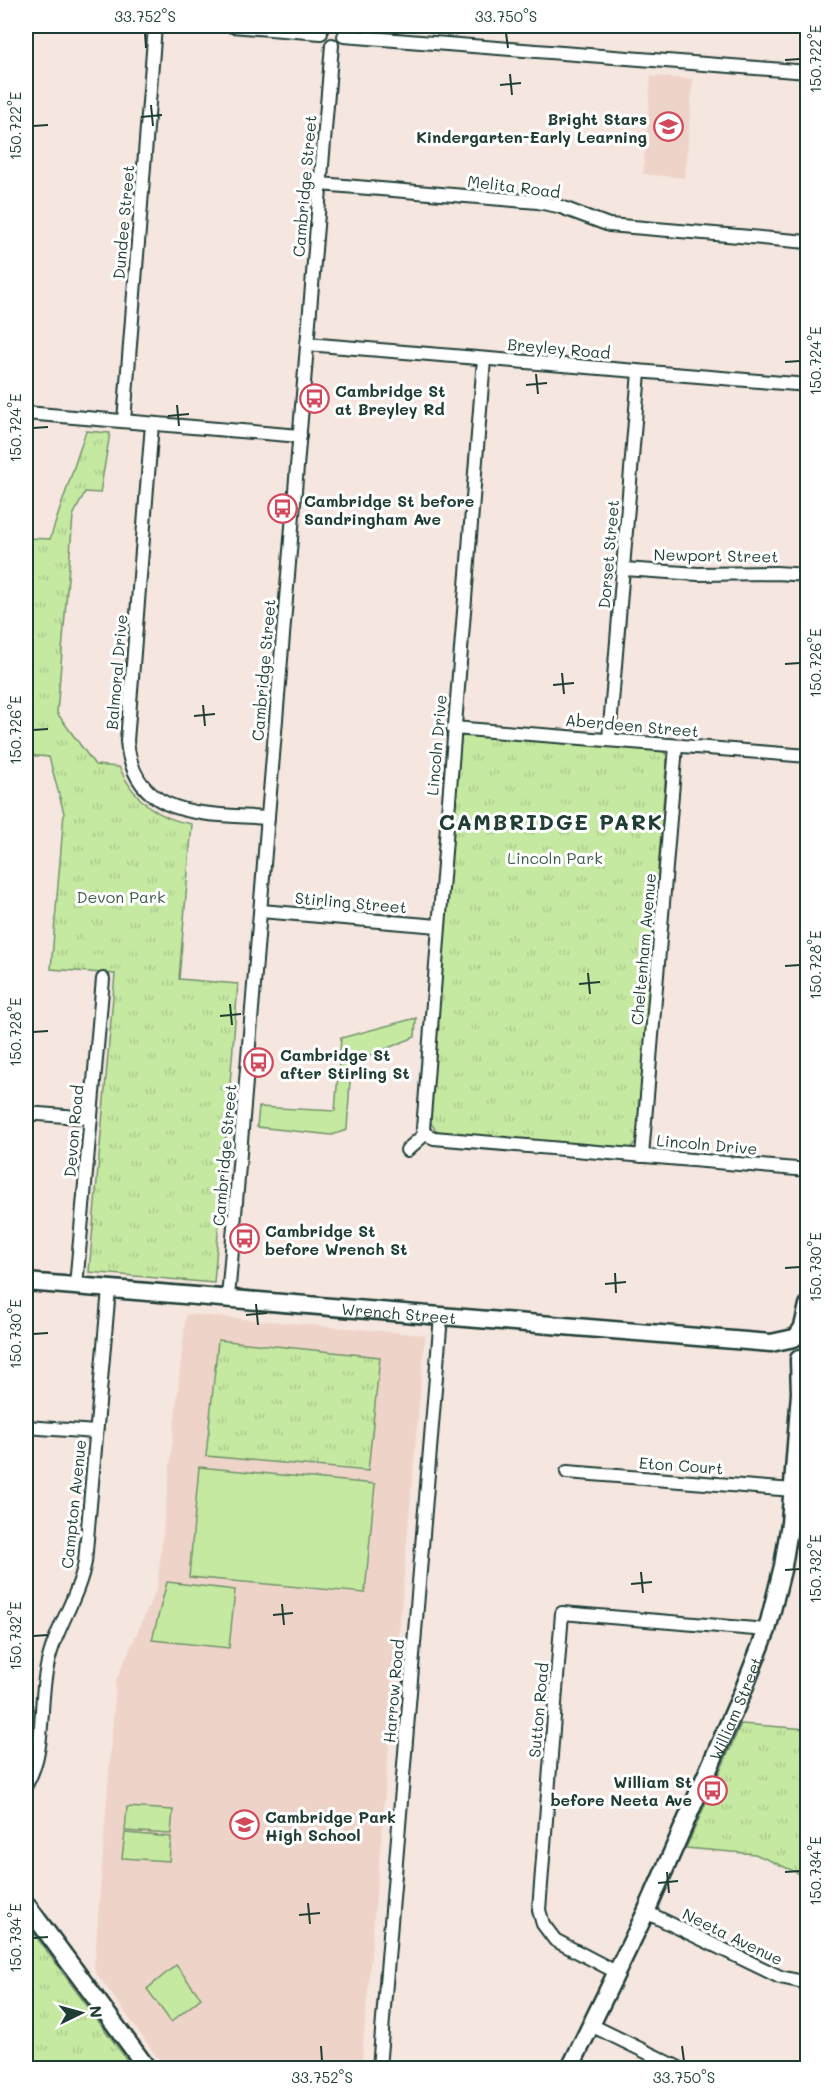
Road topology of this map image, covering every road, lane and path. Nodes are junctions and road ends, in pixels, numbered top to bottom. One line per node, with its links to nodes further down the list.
1 (155, 26): 14 (street, Dundee Street)
2 (232, 26): 3 (street)
3 (323, 29): 5 (street)
4 (343, 31): 5 (street); 6 (street)
5 (332, 45): 7 (street, Cambridge Street)
6 (807, 72)
7 (320, 184): 8 (street, Melita Road); 9 (street, Cambridge Street)
8 (807, 242)
9 (307, 344): 10 (street, Breyley Road); 16 (street, Cambridge Street)
10 (484, 359): 11 (street, Breyley Road); 19 (street, Lincoln Drive)
11 (639, 372): 12 (street, Breyley Road); 17 (street, Dorset Street)
12 (807, 385)
13 (26, 413): 14 (street)
14 (124, 421): 15 (street)
15 (152, 424): 16 (street); 23 (street, Balmoral Drive)
16 (300, 436): 23 (street, Cambridge Street)
17 (624, 569): 18 (street, Newport Street); 20 (street, Dorset Street)
18 (807, 575)
19 (453, 728): 20 (street, Aberdeen Street); 25 (street, Lincoln Drive)
20 (609, 740): 21 (street, Aberdeen Street)
21 (676, 746): 22 (street, Aberdeen Street); 31 (street, Cheltenham Avenue)
22 (807, 756)
23 (268, 818): 24 (street, Cambridge Street)
24 (261, 911): 25 (street, Stirling Street); 36 (street, Cambridge Street)
25 (438, 926): 29 (street, Lincoln Drive)
26 (103, 979): 28 (street, Devon Road)
27 (26, 1113): 28 (street)
28 (91, 1119): 34 (street, Devon Road)
29 (425, 1134): 30 (street); 31 (street, Lincoln Drive)
30 (407, 1150)
31 (642, 1155): 32 (street, Lincoln Drive)
32 (807, 1170)
33 (26, 1282): 34 (street, Wrench Street)
34 (76, 1286): 35 (street, Wrench Street)
35 (109, 1289): 36 (street, Wrench Street); 41 (street, Campton Avenue)
36 (228, 1298): 38 (street, Wrench Street)
37 (807, 1305): 39 (street, William Street)
38 (441, 1316): 39 (street, Wrench Street); 52 (street, Harrow Road)
39 (801, 1348): 43 (street, William Street)
40 (26, 1427): 41 (street)
41 (96, 1432): 45 (street, Campton Avenue)
42 (567, 1472): 43 (street, Eton Court)
43 (793, 1490): 44 (street, William Street)
44 (767, 1630): 47 (street, William Street); 48 (street, Sutton Road)
45 (26, 1785)
46 (26, 1905): 51 (street)
47 (646, 1912): 48 (street, William Street); 49 (street, Neeta Avenue)
48 (616, 1972): 50 (street, William Street)
49 (807, 1983)
50 (591, 2025): 53 (street, William Street); 54 (street)
51 (147, 2068)
52 (379, 2068)
53 (570, 2068)
54 (679, 2068)

